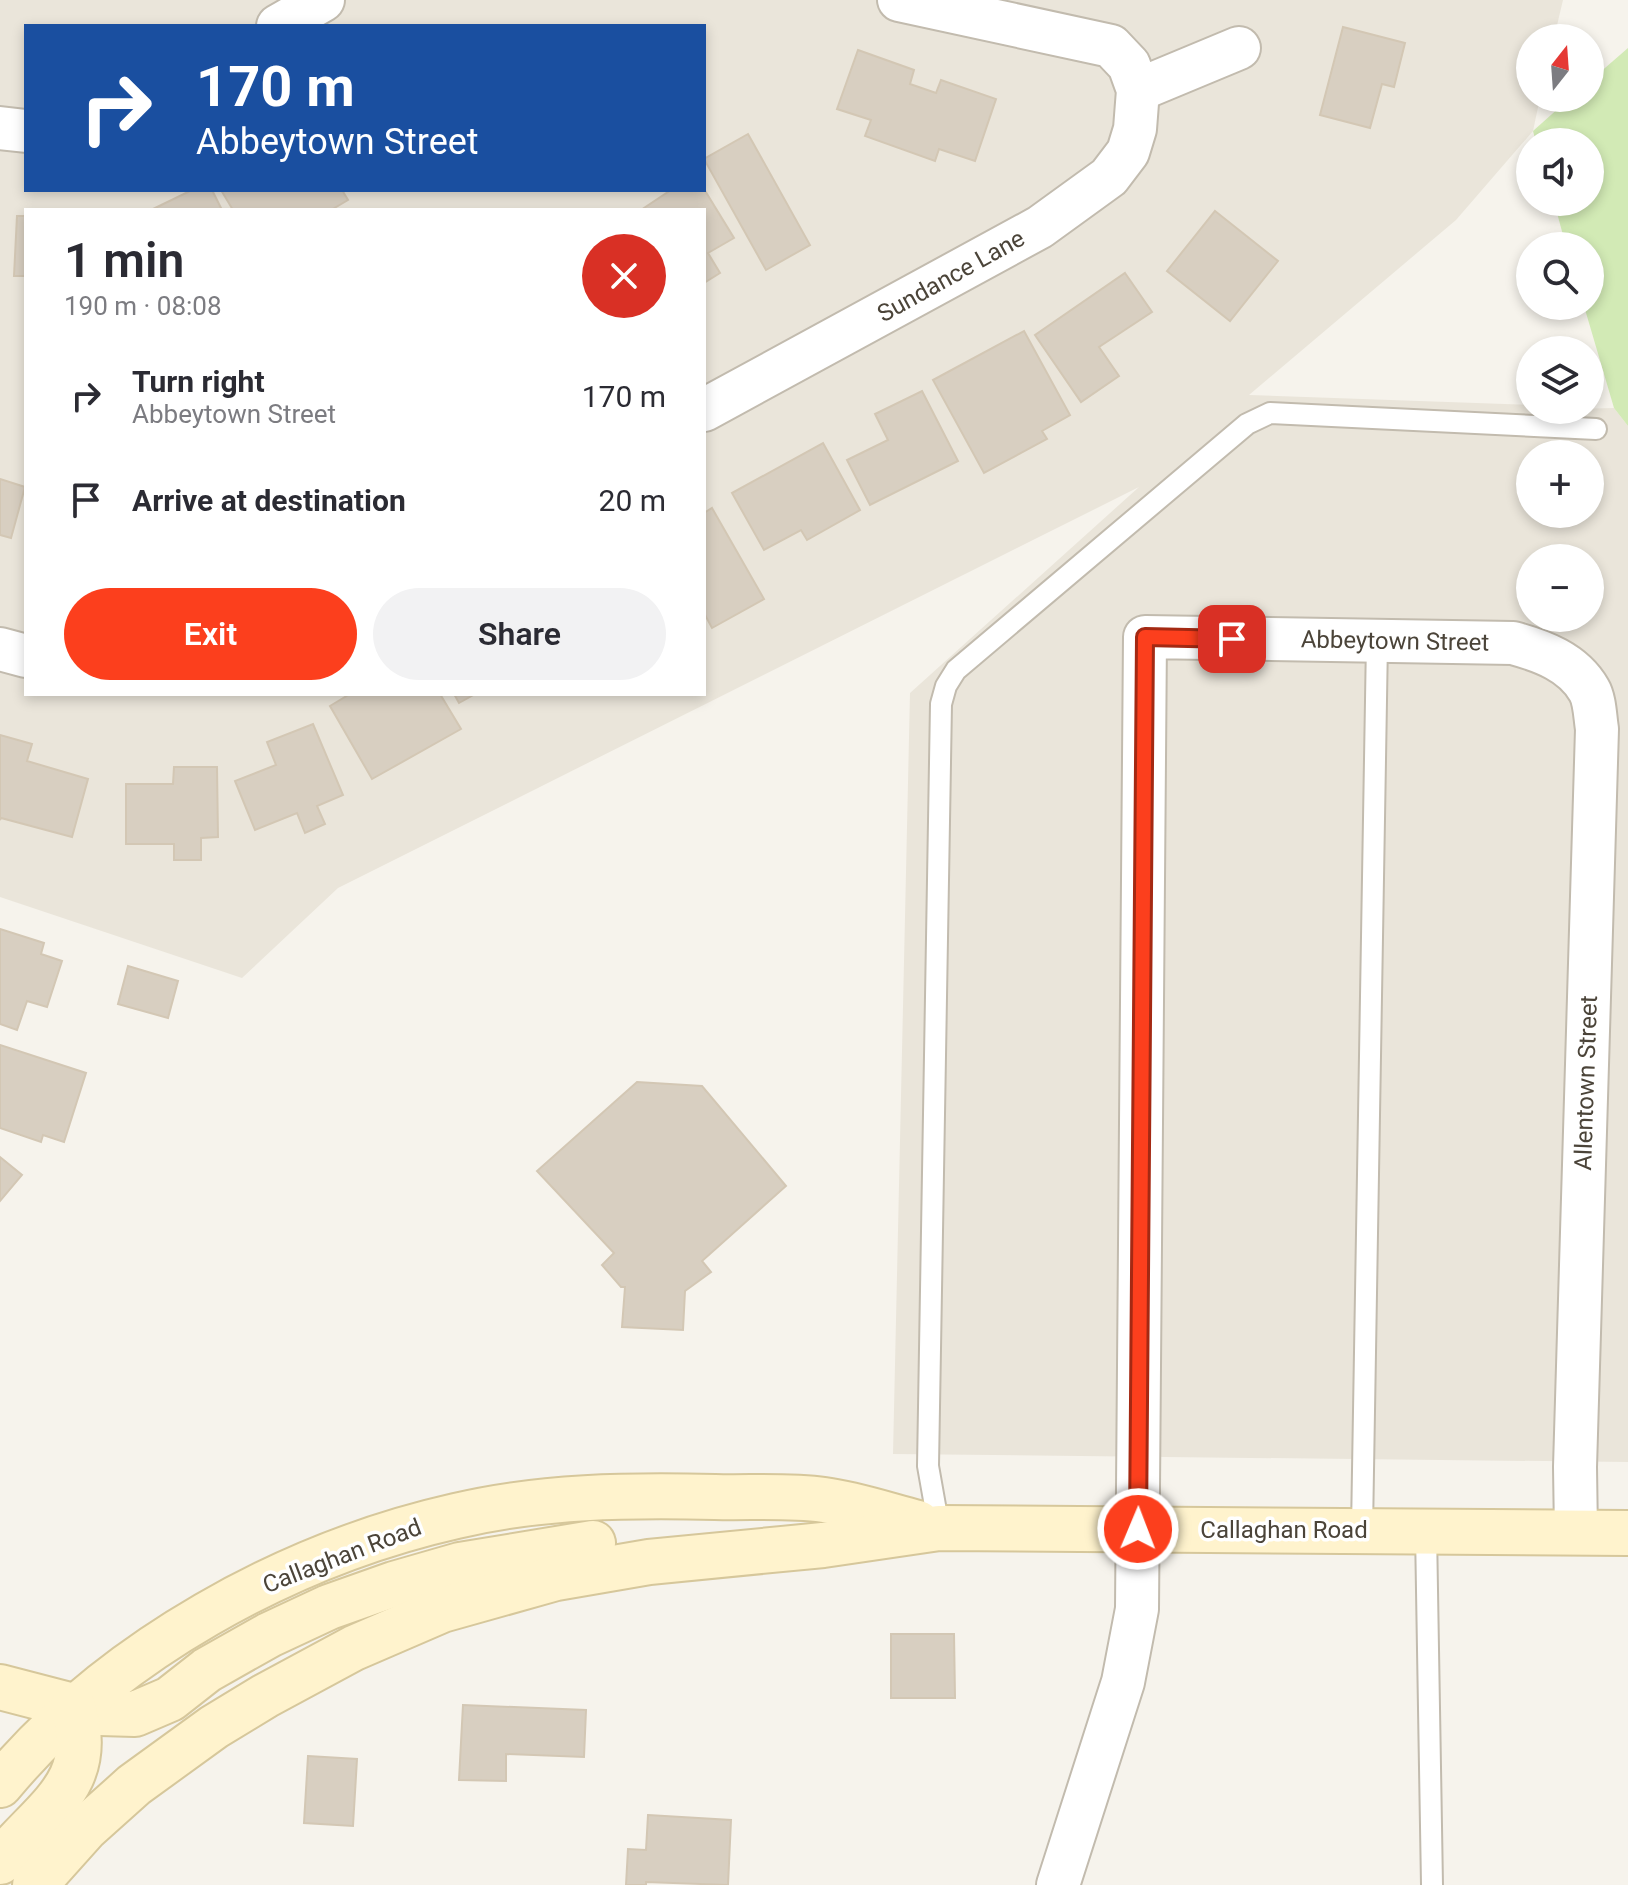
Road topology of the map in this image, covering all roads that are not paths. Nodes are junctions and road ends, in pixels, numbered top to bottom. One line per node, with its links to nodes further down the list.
1 (323, 0): 3 (street)
2 (899, 0): 5 (street)
3 (281, 24)
4 (1239, 48): 5 (street)
5 (1138, 90): 8 (street, Sundance Lane)
6 (0, 128): 7 (street)
7 (24, 131)
8 (706, 409)
9 (1596, 429): 14 (lane)
10 (1377, 641): 12 (street, Abbeytown Street); 15 (street, Abbeytown Street); 16 (lane)
11 (0, 649): 13 (street)
12 (1547, 652): 18 (street, Allentown Street)
13 (24, 655)
14 (939, 1528): 15 (main road, Callaghan Road); 20 (main road, Callaghan Road); 22 (main road, Callaghan Road)
15 (1138, 1529): 16 (main road, Callaghan Road); 26 (street)
16 (1362, 1530): 17 (main road, Callaghan Road)
17 (1426, 1531): 18 (main road, Callaghan Road); 27 (lane)
18 (1576, 1533): 19 (main road, Callaghan Road)
19 (1628, 1533)
20 (823, 1545): 22 (main road); 25 (main road, Callaghan Road)
21 (0, 1687): 22 (main road)
22 (73, 1707): 23 (main road, Callaghan Road); 24 (main road)
23 (0, 1785)
24 (0, 1862)
25 (35, 1885)
26 (1058, 1885)
27 (1432, 1885)

